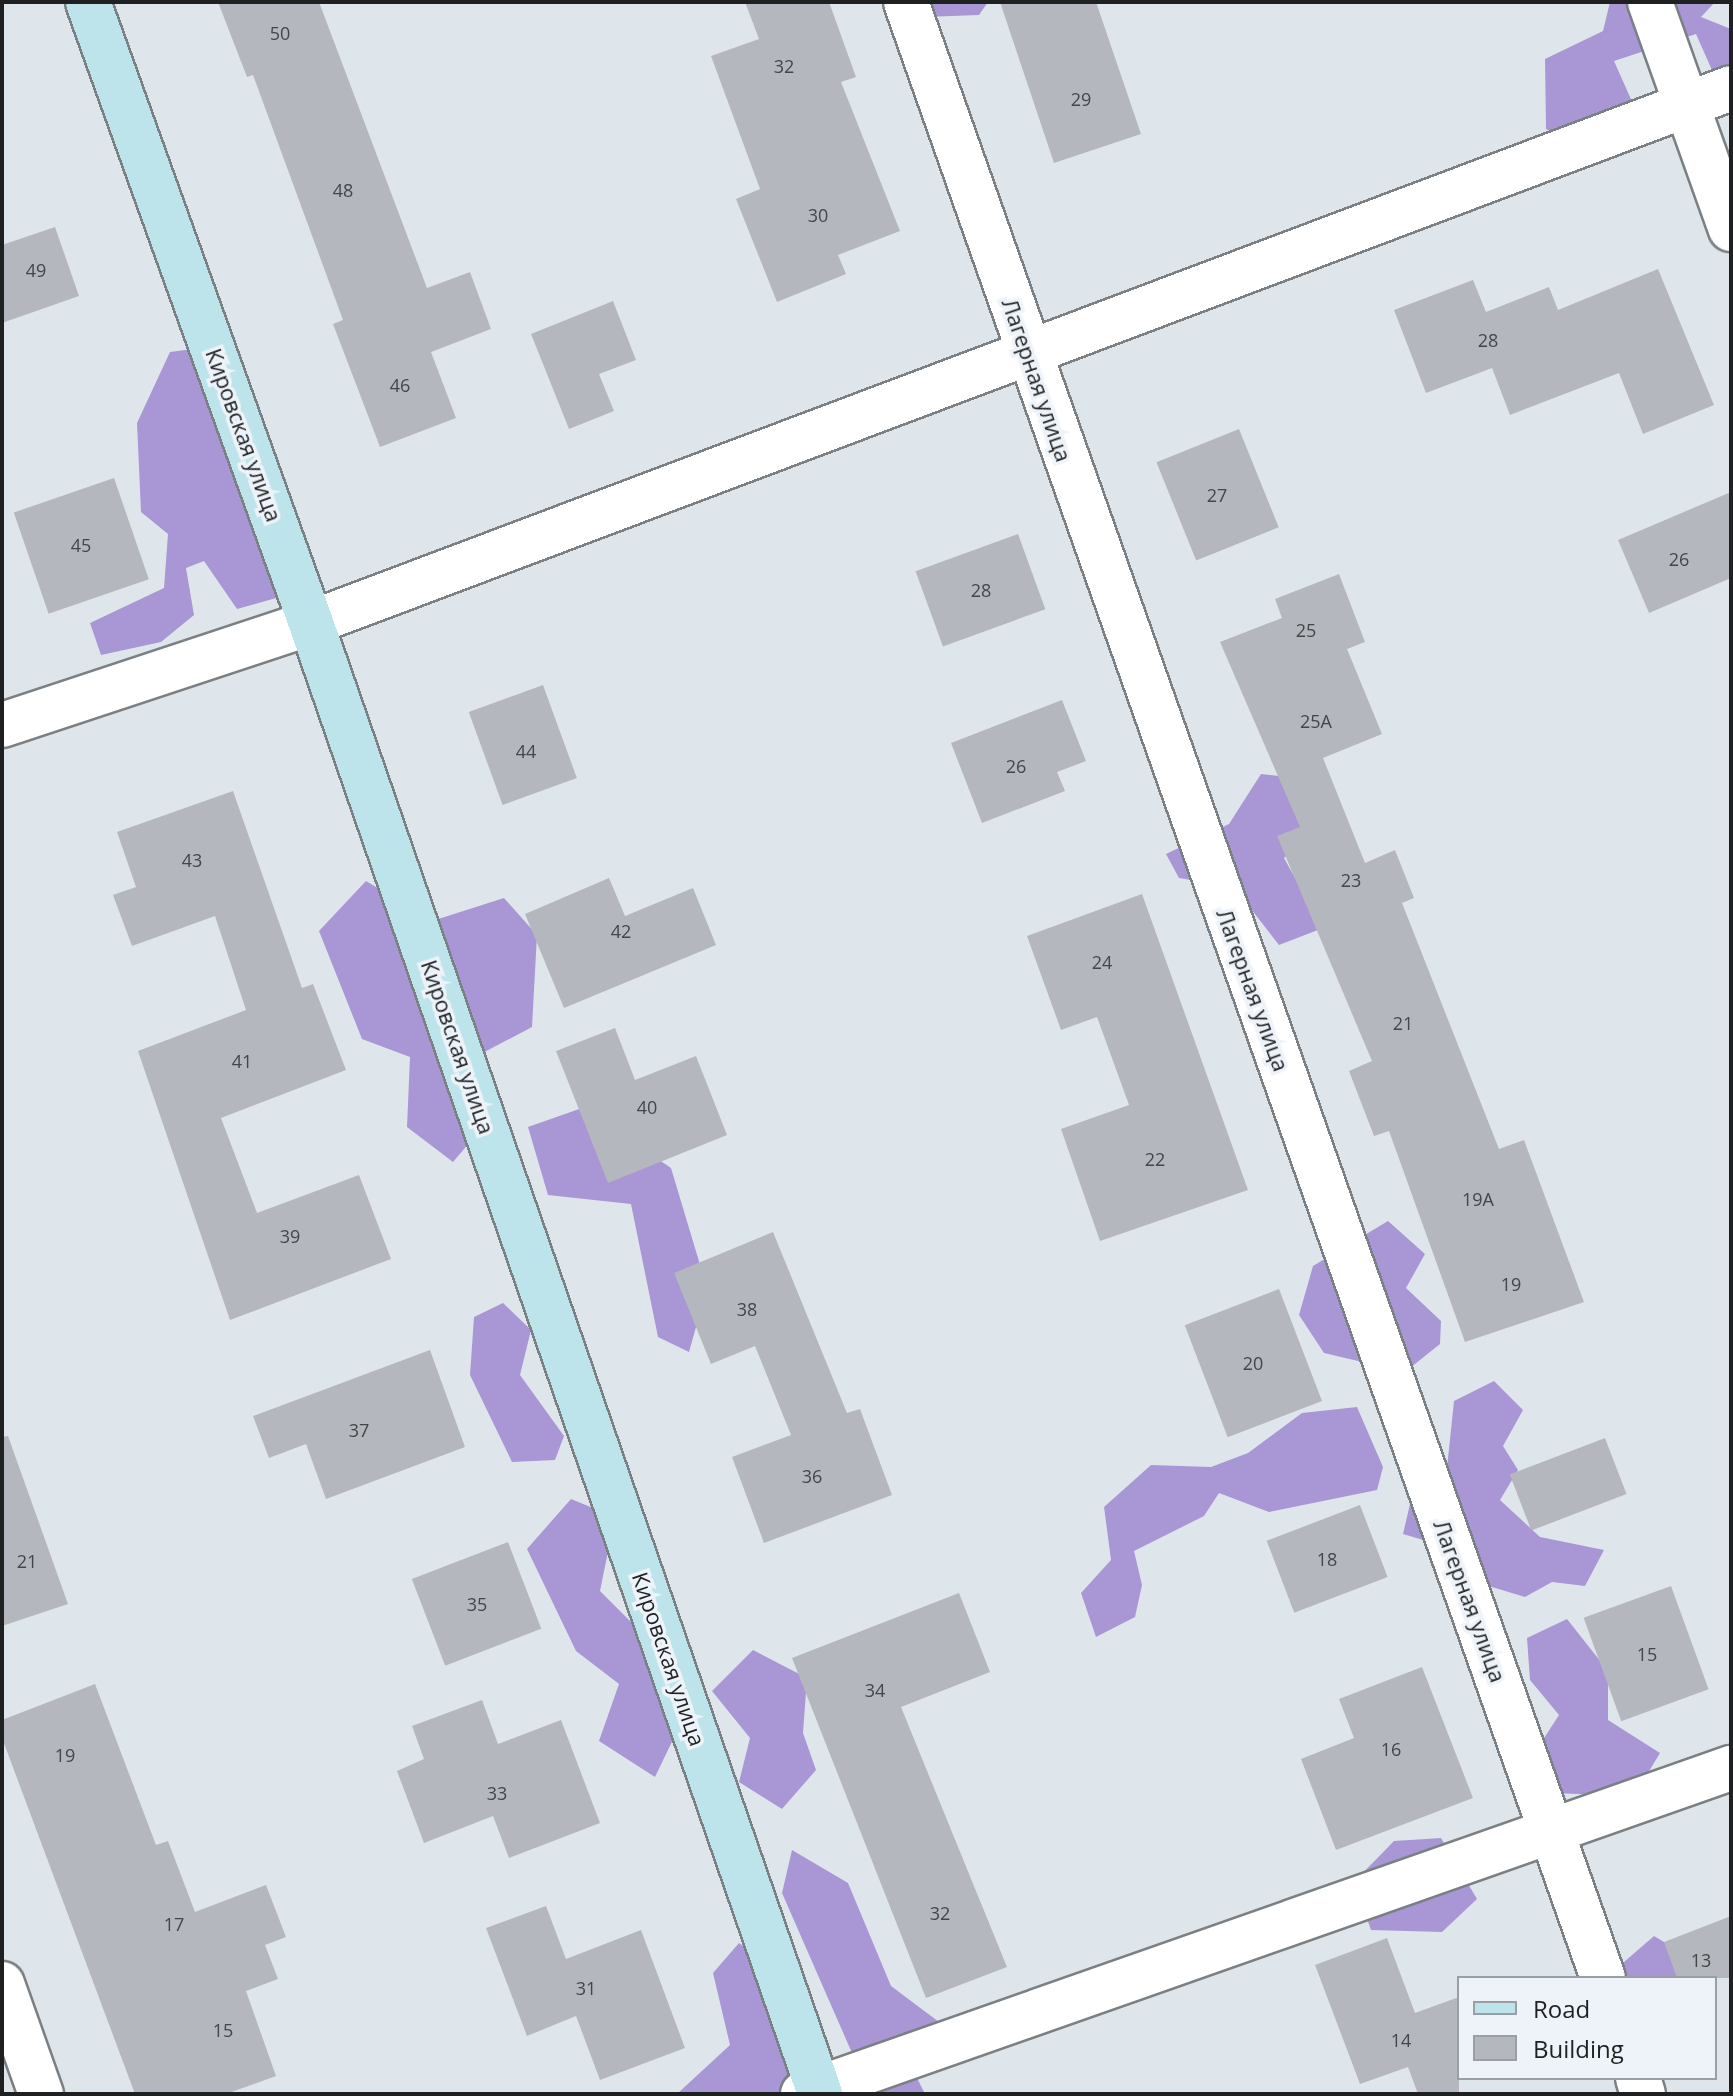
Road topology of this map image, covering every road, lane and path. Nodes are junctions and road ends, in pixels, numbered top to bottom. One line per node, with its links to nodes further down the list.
1 (88, 2): 8 (street, Кировская улица)
2 (906, 2): 7 (street, Лагерная улица)
3 (1650, 2): 5 (street)
4 (1731, 88): 5 (street)
5 (1686, 103): 6 (street); 7 (street)
6 (1731, 229)
7 (1026, 351): 8 (street); 11 (street, Лагерная улица)
8 (311, 623): 9 (street); 14 (street, Кировская улица)
9 (2, 725)
10 (1731, 1768): 11 (street)
11 (1552, 1833): 12 (street, Лагерная улица); 14 (street)
12 (1602, 1976)
13 (2, 1984): 15 (street)
14 (814, 2092)
15 (41, 2094)

